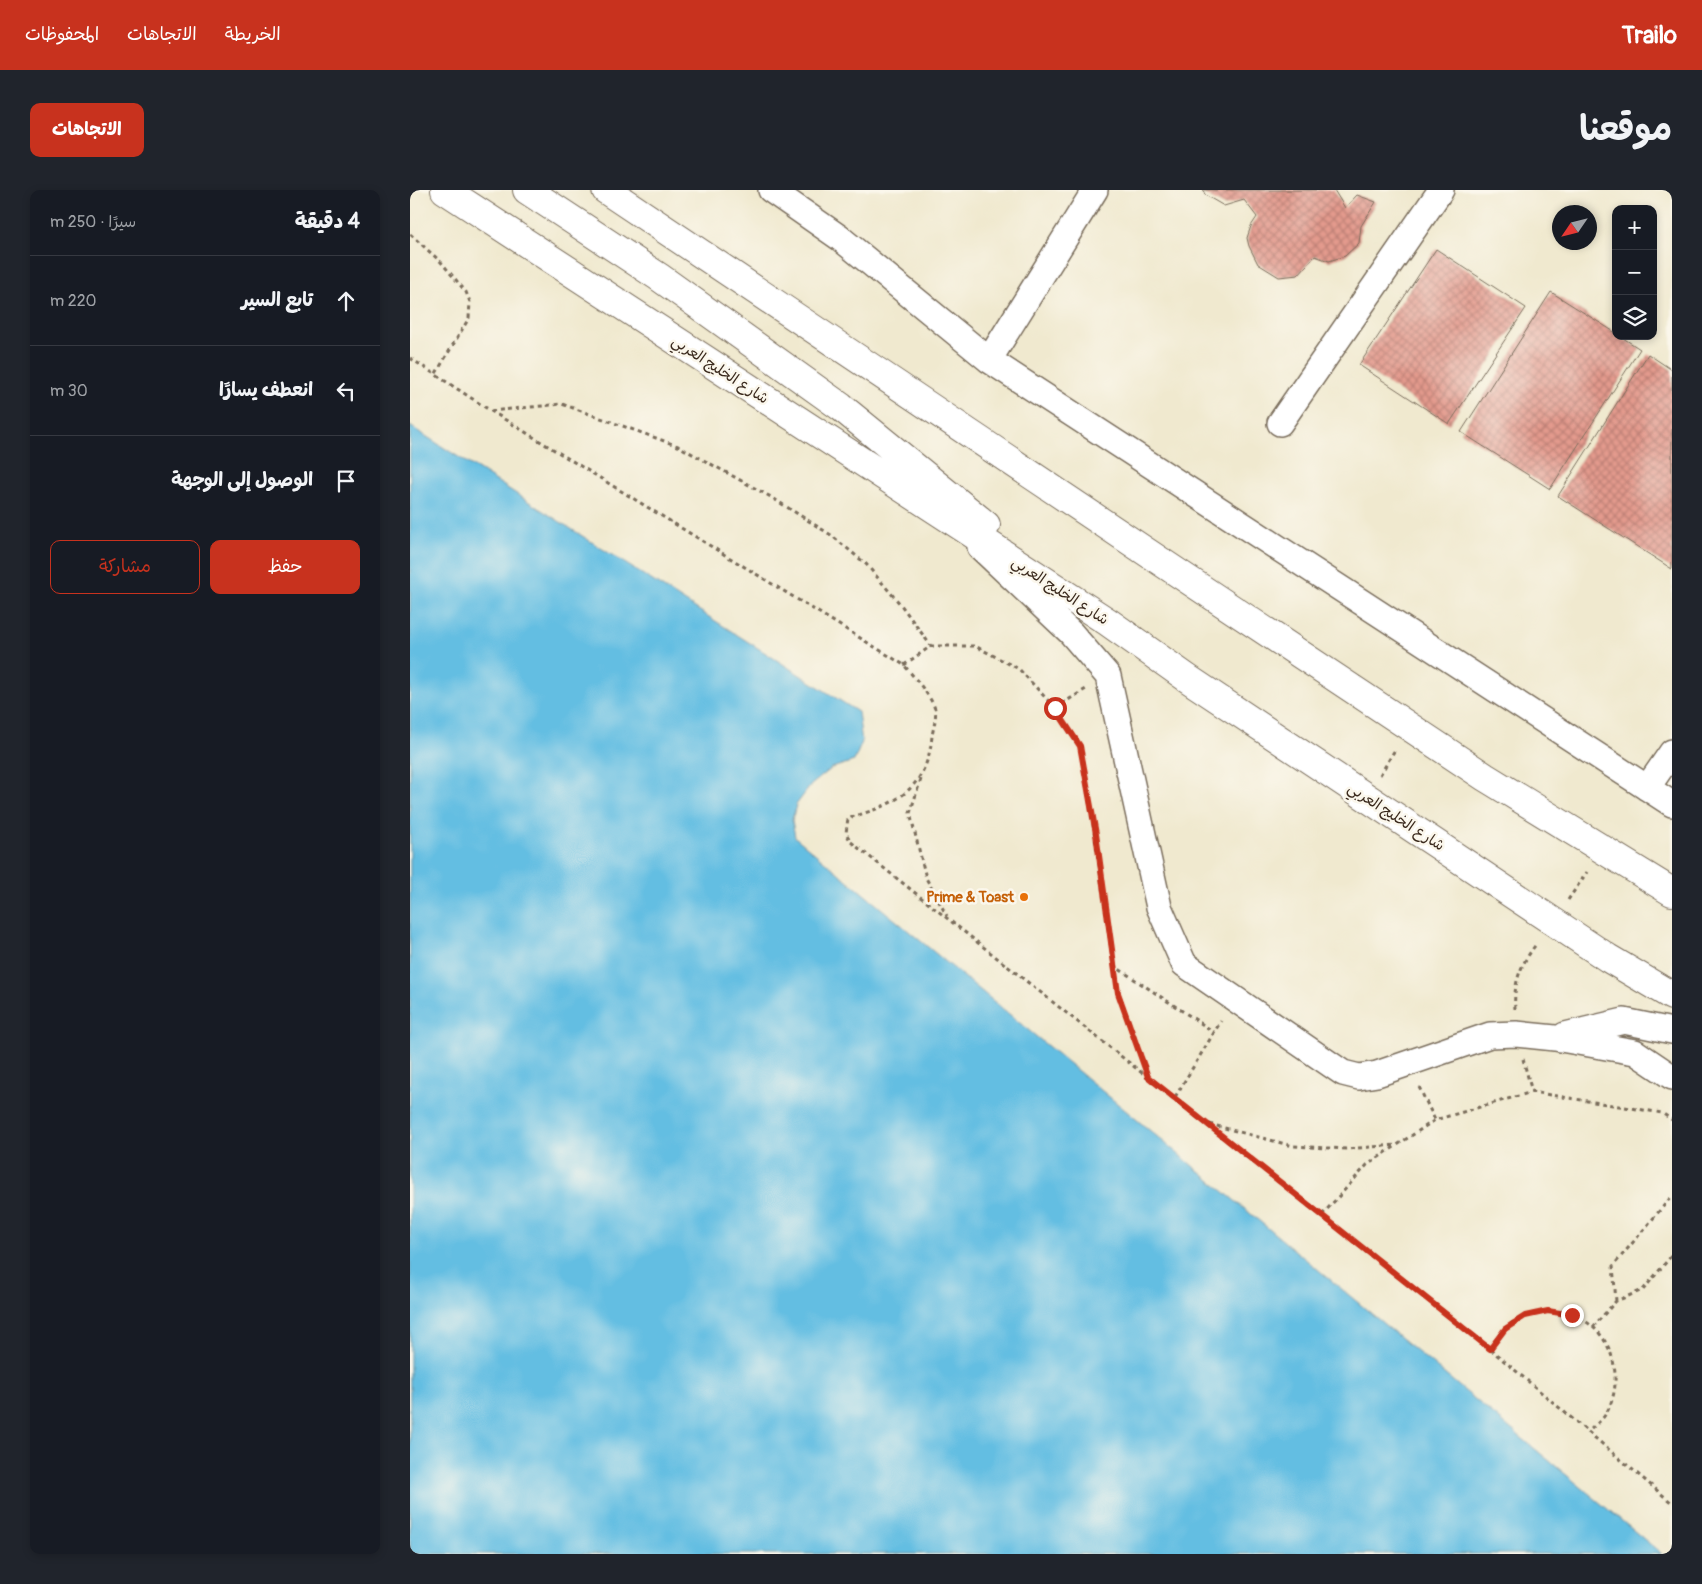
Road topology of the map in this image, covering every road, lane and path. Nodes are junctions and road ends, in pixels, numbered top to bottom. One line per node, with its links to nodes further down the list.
1 (445, 190): 15 (main road, شارع الخليج العربي)
2 (527, 190): 16 (main road)
3 (606, 190): 9 (main road)
4 (635, 190): 9 (main road)
5 (771, 190): 11 (street)
6 (1095, 190): 11 (street)
7 (1441, 190): 14 (street)
8 (410, 234): 12 (path)
9 (682, 240): 21 (main road)
10 (410, 358): 12 (path)
11 (989, 360): 24 (street)
12 (435, 375): 13 (path)
13 (490, 411): 17 (path); 18 (path)
14 (1280, 423)
15 (951, 520): 16 (main road, شارع الخليج العربي); 19 (street)
16 (1108, 622): 25 (main road, شارع الخليج العربي)
17 (931, 646): 18 (path); 20 (path)
18 (904, 665): 23 (path)
19 (1108, 676): 20 (path); 34 (street)
20 (1055, 708): 32 (path)
21 (1409, 726): 25 (path); 27 (main road)
22 (1672, 752): 24 (street)
23 (922, 776): 30 (path); 30 (path)
24 (1647, 788): 26 (street)
25 (1366, 797): 31 (main road, شارع الخليج العربي)
26 (1672, 804)
27 (1593, 843): 28 (main road); 29 (main road); 31 (path)
28 (1672, 870)
29 (1672, 892)
30 (949, 919): 40 (path)
31 (1554, 921): 33 (main road, شارع الخليج العربي); 37 (path)
32 (1113, 965): 35 (path); 40 (path)
33 (1672, 996)
34 (1235, 998): 35 (path); 39 (street)
35 (1214, 1032): 43 (path)
36 (1672, 1032): 38 (street)
37 (1516, 1034): 38 (street); 39 (street); 42 (path)
38 (1555, 1038): 41 (street)
39 (1407, 1064): 44 (path)
40 (1148, 1077): 43 (path)
41 (1672, 1077)
42 (1532, 1092): 44 (path); 45 (path)
43 (1175, 1097): 46 (path)
44 (1435, 1120): 47 (path)
45 (1672, 1120)
46 (1207, 1123): 47 (path); 49 (path)
47 (1398, 1145): 49 (path)
48 (1672, 1196): 51 (path)
49 (1322, 1215): 53 (path)
50 (1672, 1255): 51 (path)
51 (1616, 1301): 52 (path)
52 (1592, 1327): 53 (path); 54 (path)
53 (1490, 1349): 54 (path)
54 (1589, 1431): 55 (path)
55 (1672, 1503)

